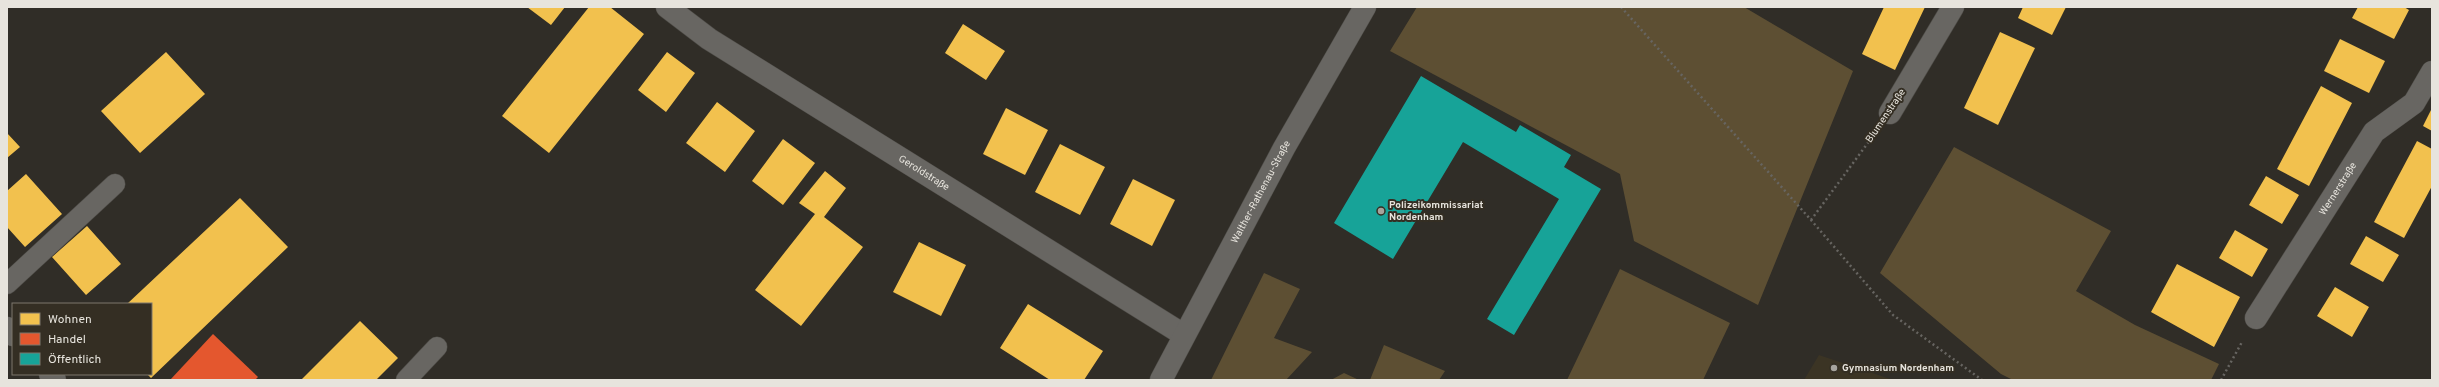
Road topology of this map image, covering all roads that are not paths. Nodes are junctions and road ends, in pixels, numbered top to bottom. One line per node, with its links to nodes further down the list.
1 (667, 7): 9 (street, Geroldstraße)
2 (1365, 7): 9 (street, Walther-Rathenau-Straße)
3 (1953, 7): 5 (street, Blumenstraße)
4 (2432, 72): 8 (street, Wernerstraße)
5 (1890, 113)
6 (115, 184): 7 (lane)
7 (7, 284)
8 (2256, 318)
9 (1184, 336): 12 (street, Walther-Rathenau-Straße)
10 (436, 347): 11 (lane)
11 (406, 380)
12 (1161, 380)

